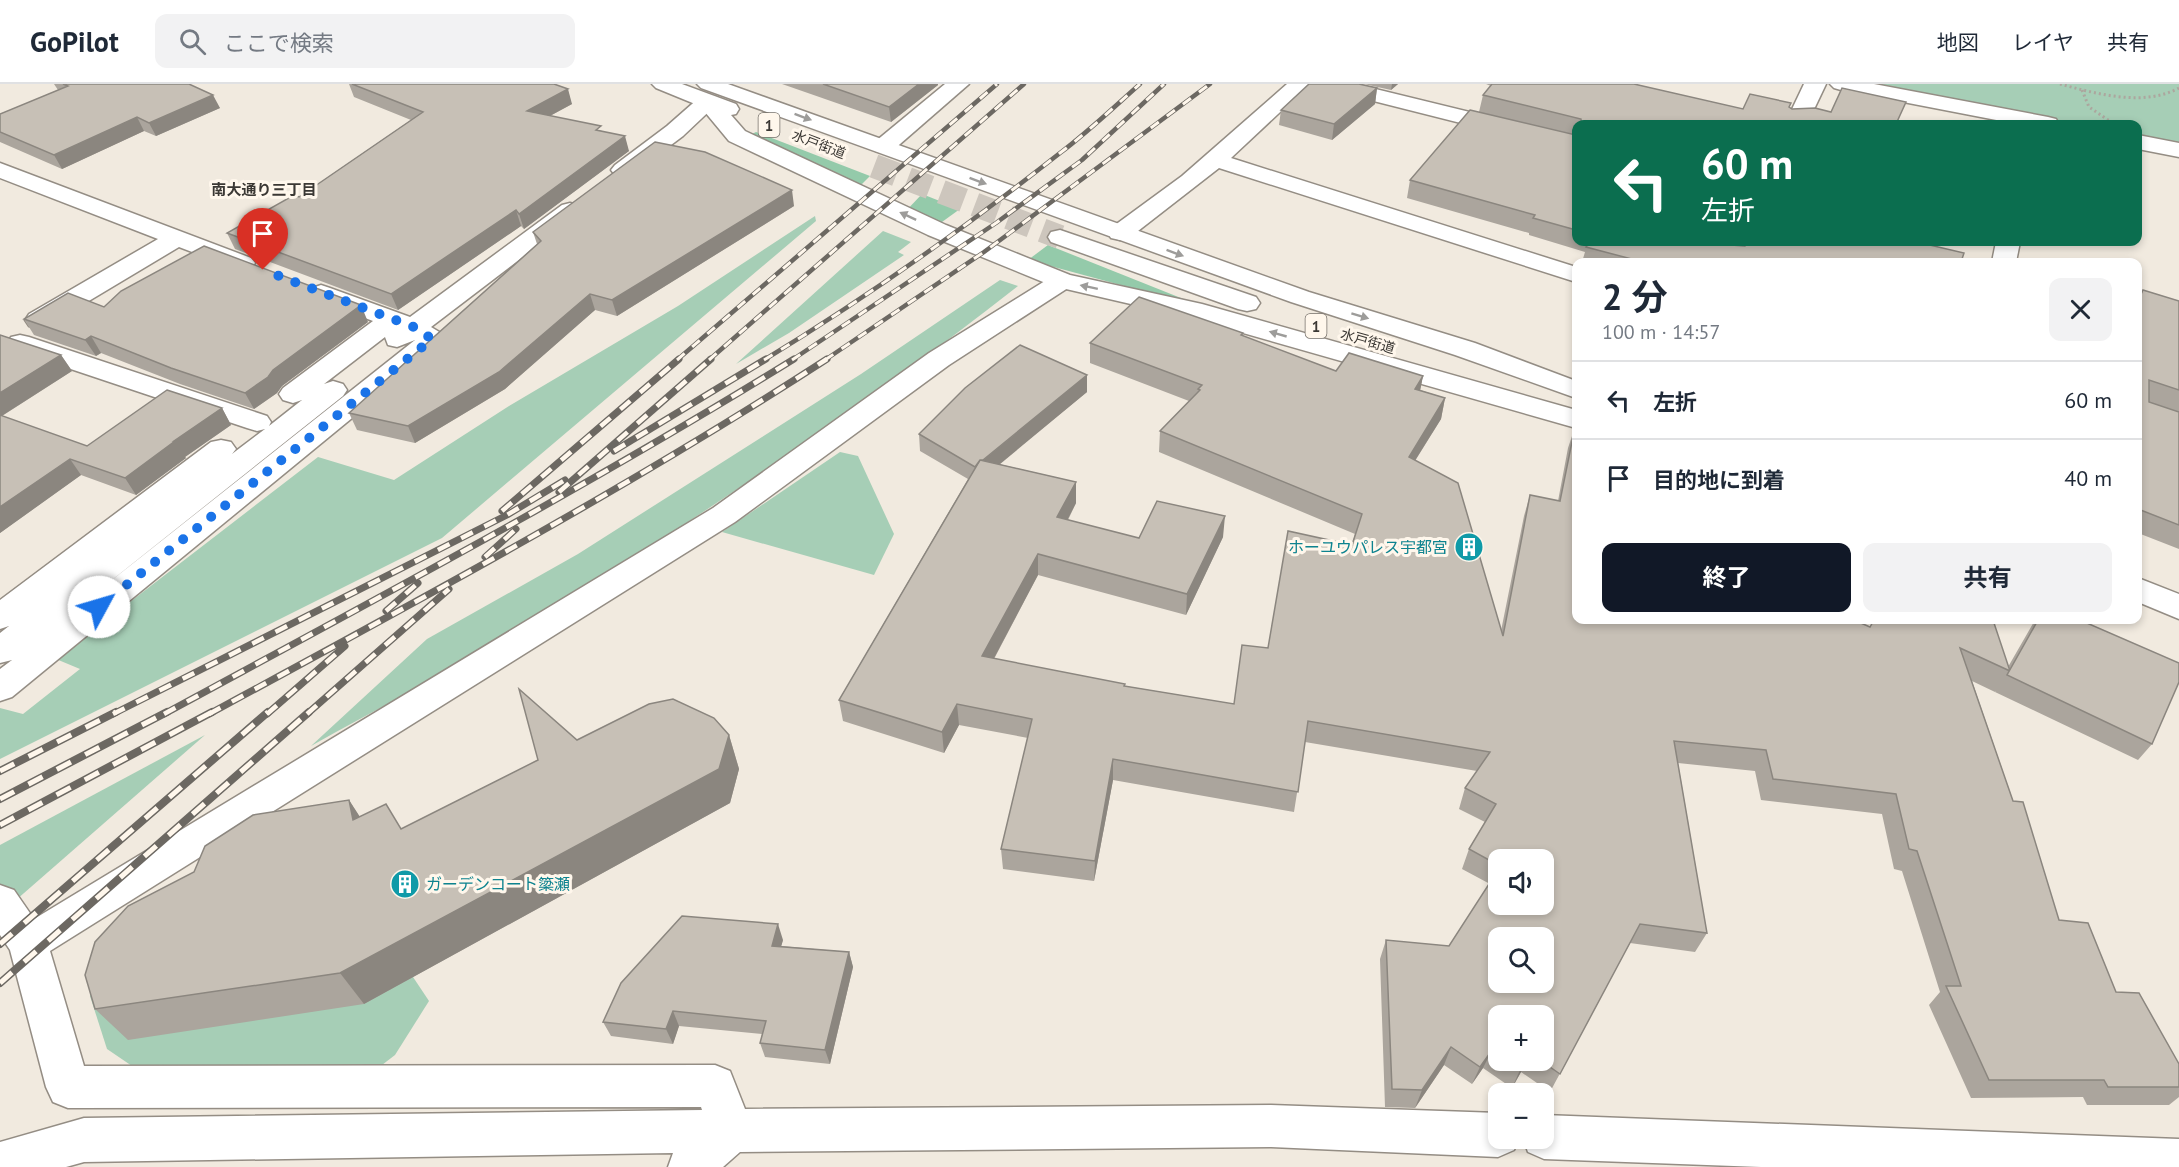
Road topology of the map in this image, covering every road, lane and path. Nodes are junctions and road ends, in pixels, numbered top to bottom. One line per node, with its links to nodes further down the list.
1 (663, 84): 10 (street, 水戸街道 / 1)
2 (958, 84): 17 (street)
3 (1299, 84): 18 (street)
4 (1329, 84): 15 (street)
5 (1815, 84): 11 (street)
6 (1841, 84): 12 (street)
7 (2060, 84): 9 (path)
8 (2179, 88): 9 (path)
9 (2082, 90): 13 (path)
10 (708, 93): 17 (street, 水戸街道 / 1); 25 (street, one-way to 10); 27 (street)
11 (1798, 120)
12 (2018, 120)
13 (2107, 120)
14 (2142, 143): 16 (street)
15 (1572, 144)
16 (2179, 150)
17 (879, 156): 20 (street, 水戸街道, one-way to 20)
18 (1216, 160): 20 (street); 24 (street)
19 (0, 170): 22 (street)
20 (1120, 233): 29 (street, 水戸街道, one-way to 29)
21 (1060, 237): 30 (street, 水戸街道 / 1)
22 (177, 238): 23 (street); 28 (street)
23 (263, 270)
24 (1572, 274)
25 (1062, 281): 31 (street, one-way to 25); 39 (street)
26 (295, 283): 27 (street)
27 (403, 323): 32 (street); 36 (street); 37 (street)
28 (3, 340): 32 (street)
29 (1572, 389)
30 (1572, 401)
31 (1572, 418)
32 (257, 422): 35 (street)
33 (2142, 592): 34 (street)
34 (2179, 607)
35 (0, 617)
36 (0, 651)
37 (0, 688)
38 (0, 902): 39 (street)
39 (28, 944): 40 (street)
40 (731, 1131): 41 (street); 44 (street); 45 (street)
41 (1488, 1135)
42 (1554, 1137): 43 (street)
43 (2179, 1161)
44 (0, 1164)
45 (690, 1167)

